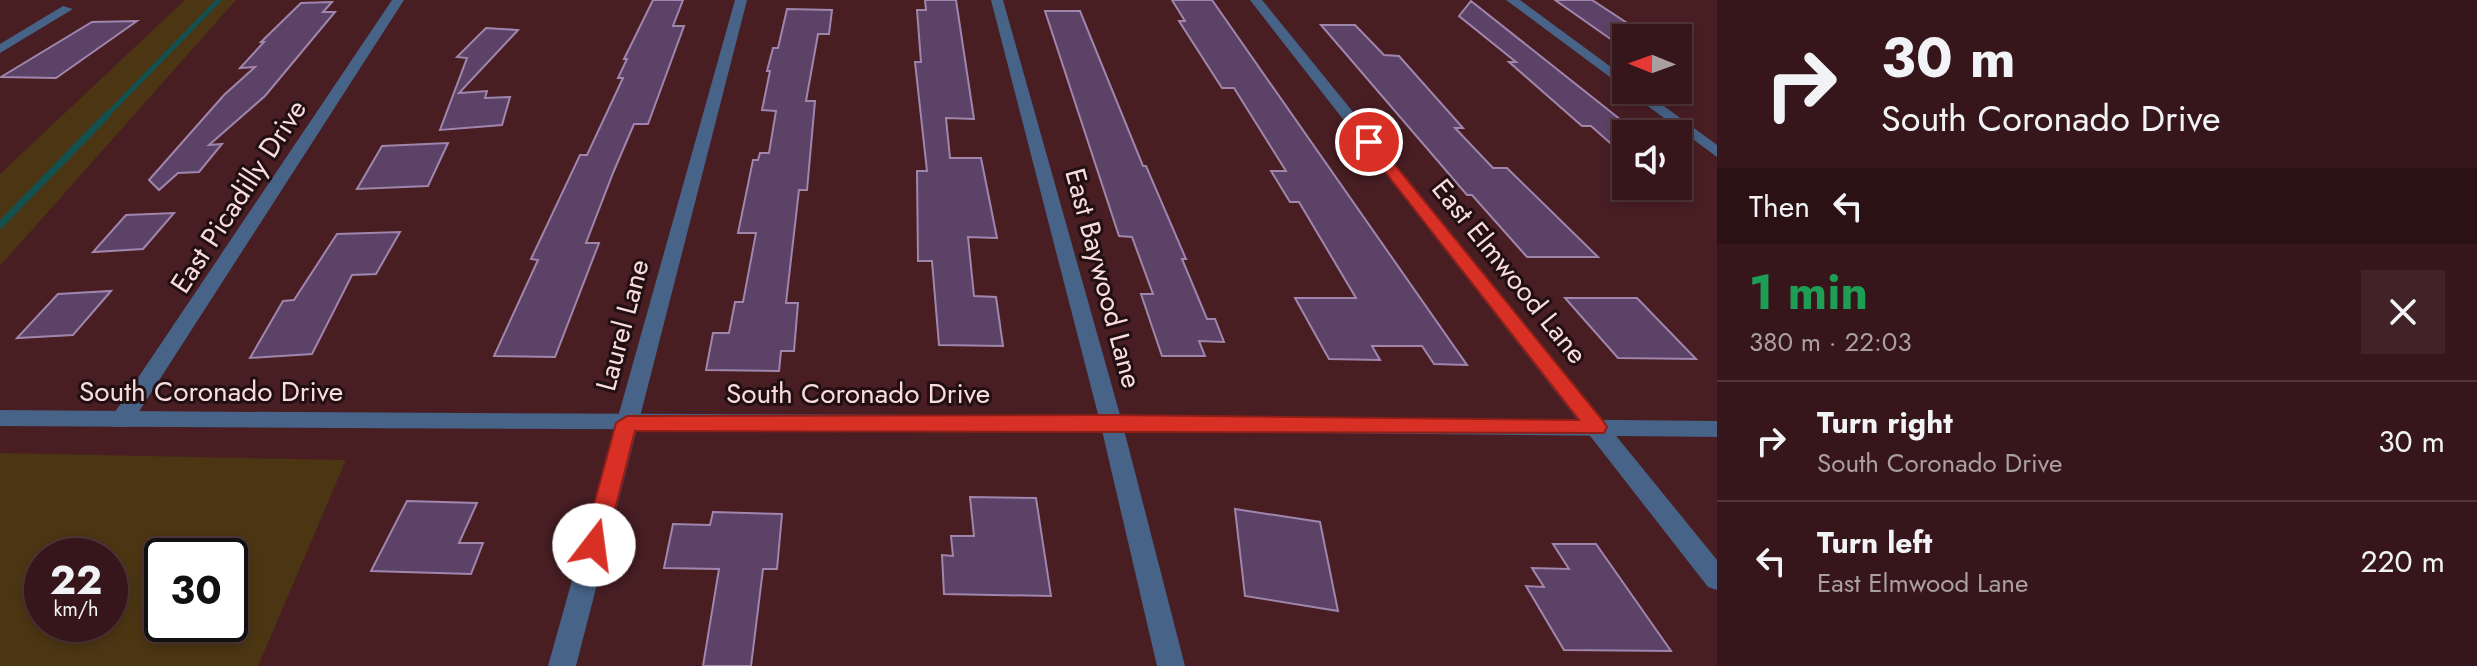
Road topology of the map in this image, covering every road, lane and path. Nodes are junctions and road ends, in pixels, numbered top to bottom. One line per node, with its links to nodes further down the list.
1 (398, 0): 12 (street, East Picadilly Drive)
2 (741, 0): 14 (street, Laurel Lane)
3 (997, 0): 13 (street, East Baywood Lane)
4 (1256, 0): 15 (street, East Elmwood Lane)
5 (1512, 0): 8 (street)
6 (67, 9): 7 (street)
7 (0, 49)
8 (1612, 75)
9 (1652, 104): 10 (street)
10 (1717, 152)
11 (0, 418): 12 (street, South Coronado Drive)
12 (121, 421): 14 (street, South Coronado Drive)
13 (1111, 422): 14 (street, South Coronado Drive); 15 (street, South Coronado Drive); 19 (street, East Baywood Lane)
14 (627, 423): 18 (street, Laurel Lane)
15 (1596, 427): 16 (street, South Coronado Drive); 17 (street, East Elmwood Lane)
16 (1717, 429)
17 (1717, 579)
18 (562, 666)
19 (1171, 666)

